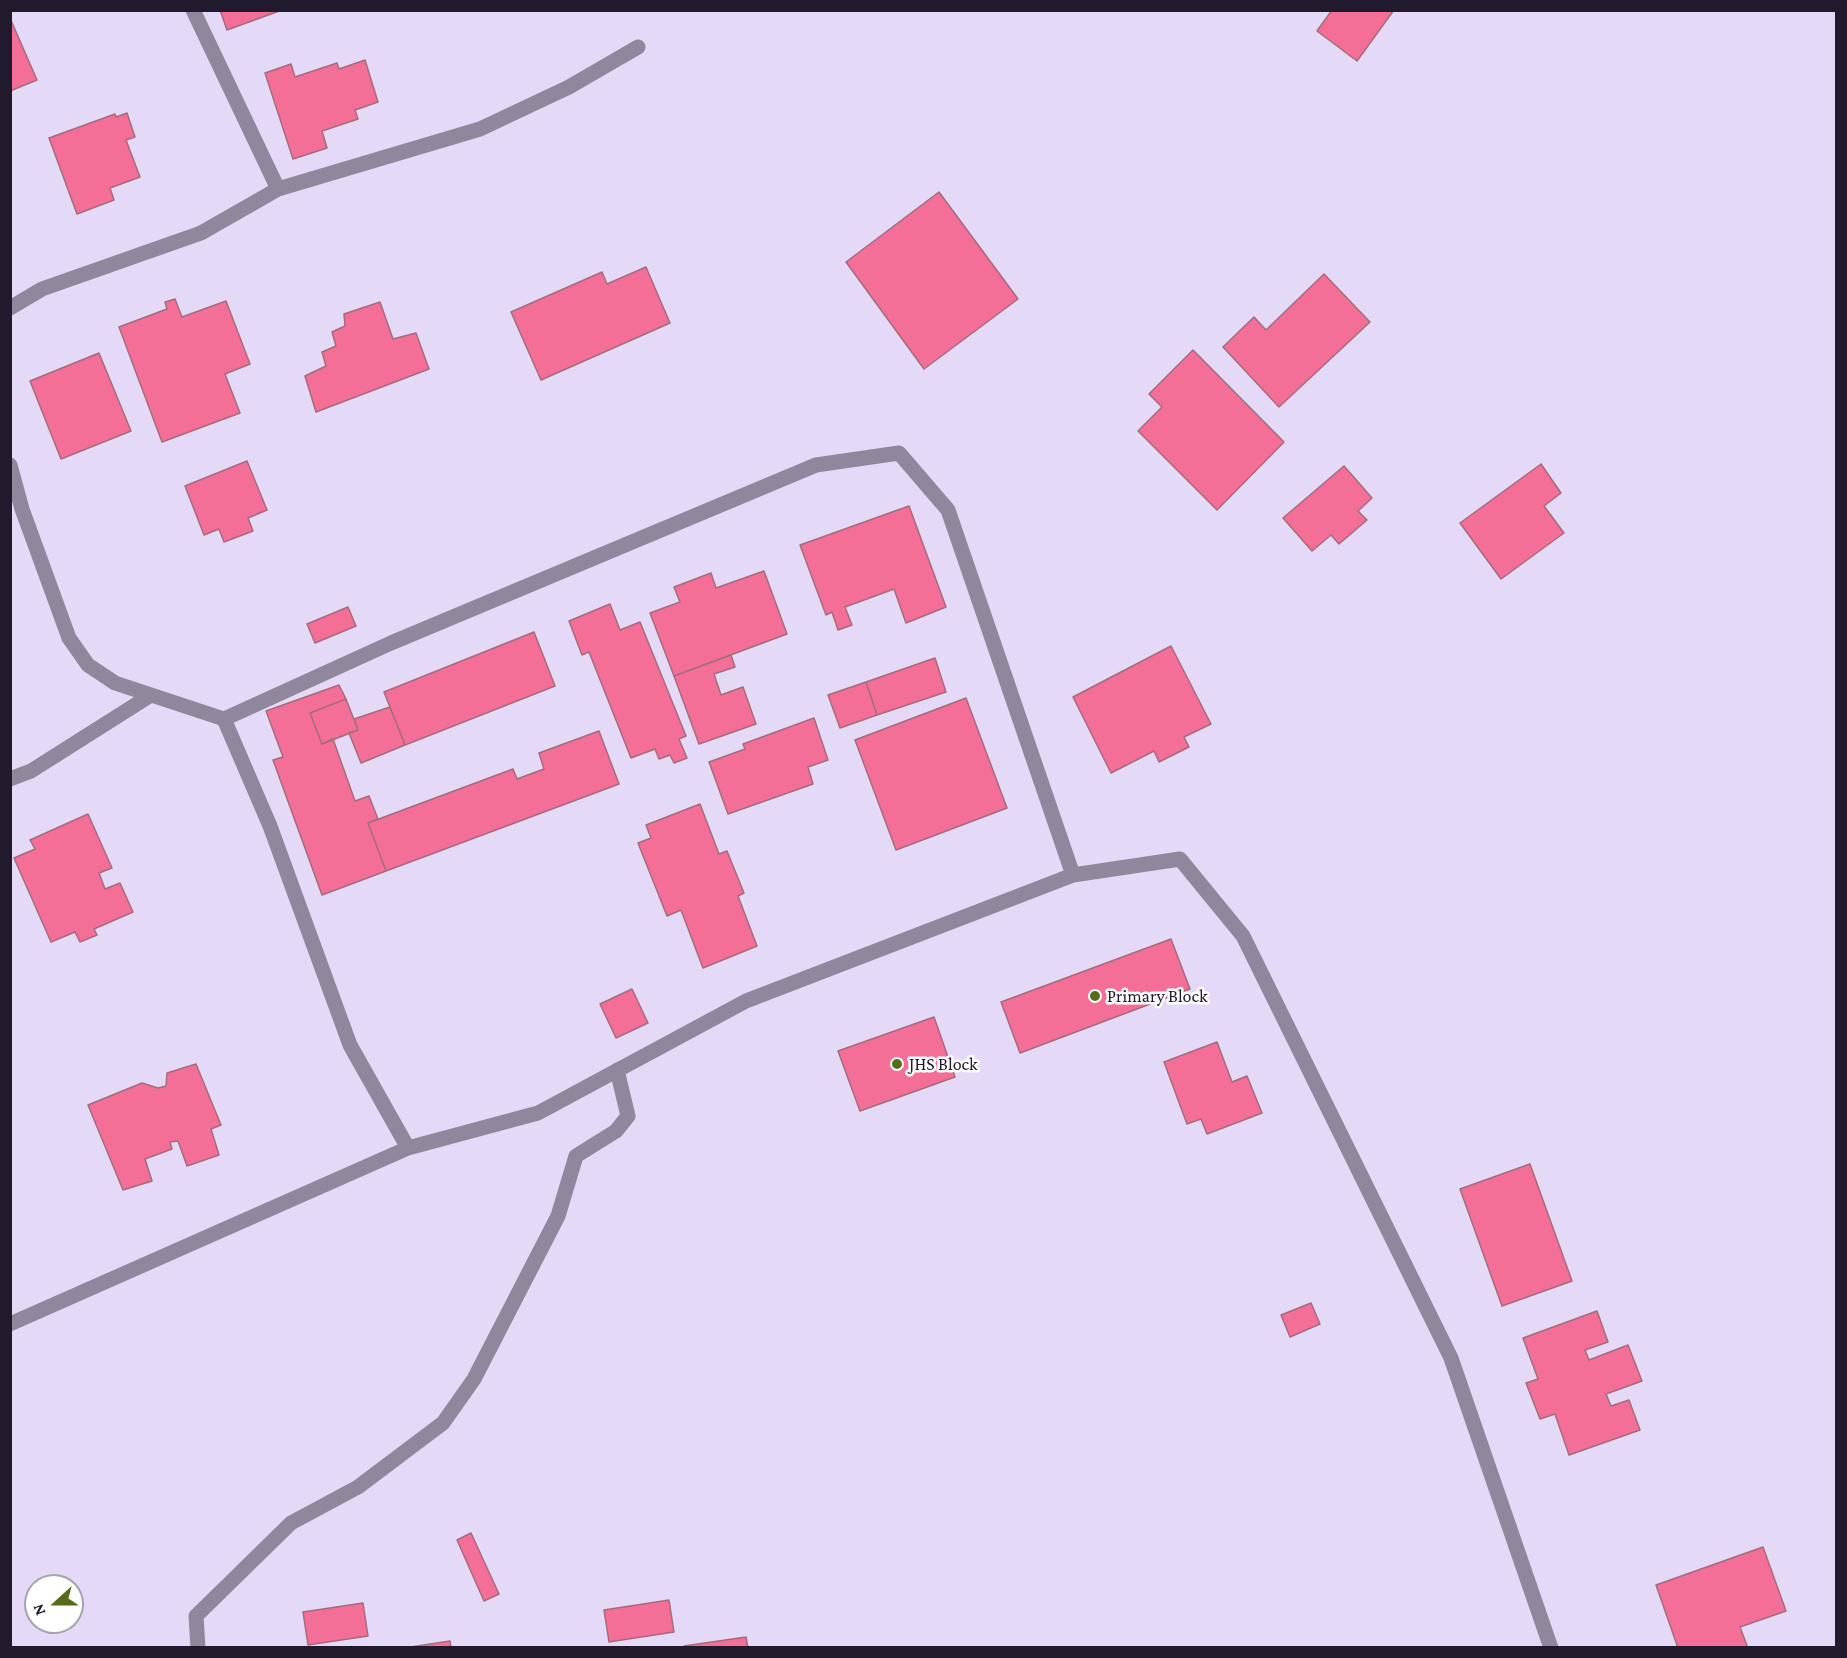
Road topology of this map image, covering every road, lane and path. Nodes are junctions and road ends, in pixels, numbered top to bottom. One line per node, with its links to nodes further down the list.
1 (194, 10): 3 (street)
2 (638, 48): 3 (street)
3 (278, 189): 4 (street)
4 (10, 308)
5 (10, 465): 6 (street)
6 (151, 695): 7 (street); 8 (street)
7 (224, 719): 9 (street); 11 (street)
8 (10, 779)
9 (1073, 875): 10 (street); 14 (street)
10 (617, 1070): 11 (street); 13 (street)
11 (408, 1148): 12 (street)
12 (10, 1324)
13 (198, 1647)
14 (1551, 1647)

